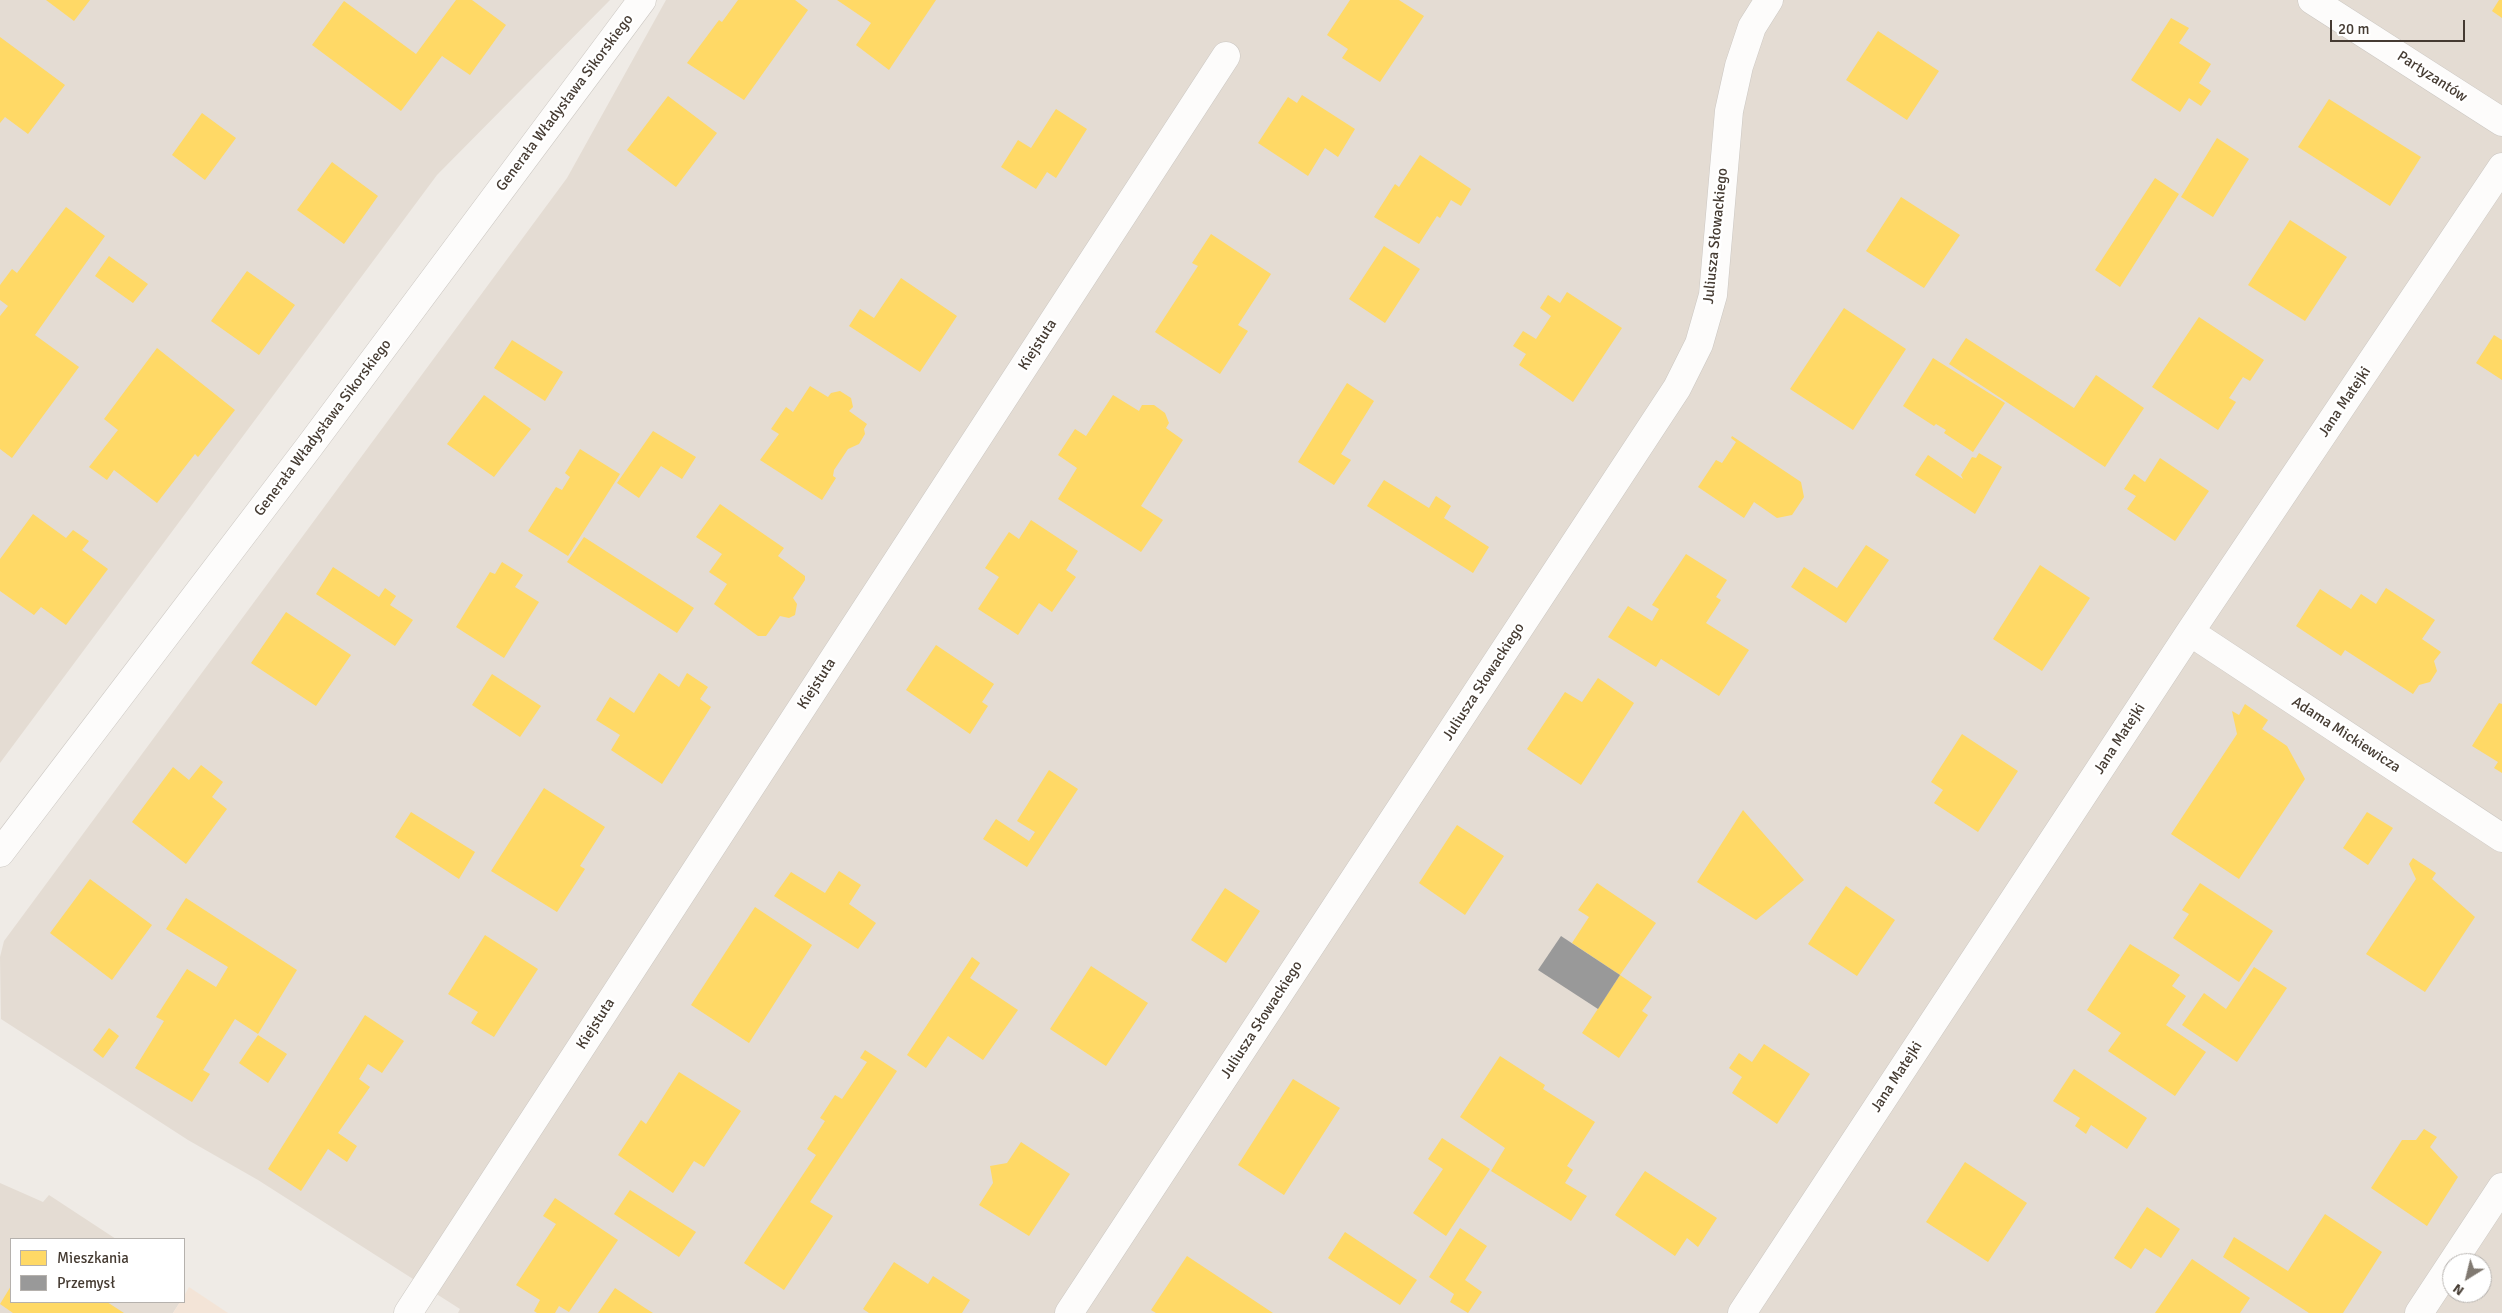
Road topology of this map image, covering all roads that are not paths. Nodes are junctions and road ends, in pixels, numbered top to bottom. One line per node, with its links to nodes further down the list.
1 (642, 0): 9 (street, Generała Władysława Sikorskiego)
2 (1769, 0): 12 (street, Juliusza Słowackiego)
3 (2312, 0): 5 (street, Partyzantów)
4 (1226, 56): 11 (street, Kiejstuta)
5 (2502, 122)
6 (2502, 167): 7 (street, Jana Matejki)
7 (2190, 632): 8 (street, Adama Mickiewicza); 13 (street, Jana Matejki)
8 (2502, 838)
9 (0, 853)
10 (2502, 1188): 14 (street)
11 (408, 1313)
12 (1069, 1313)
13 (1742, 1313)
14 (2418, 1313)

